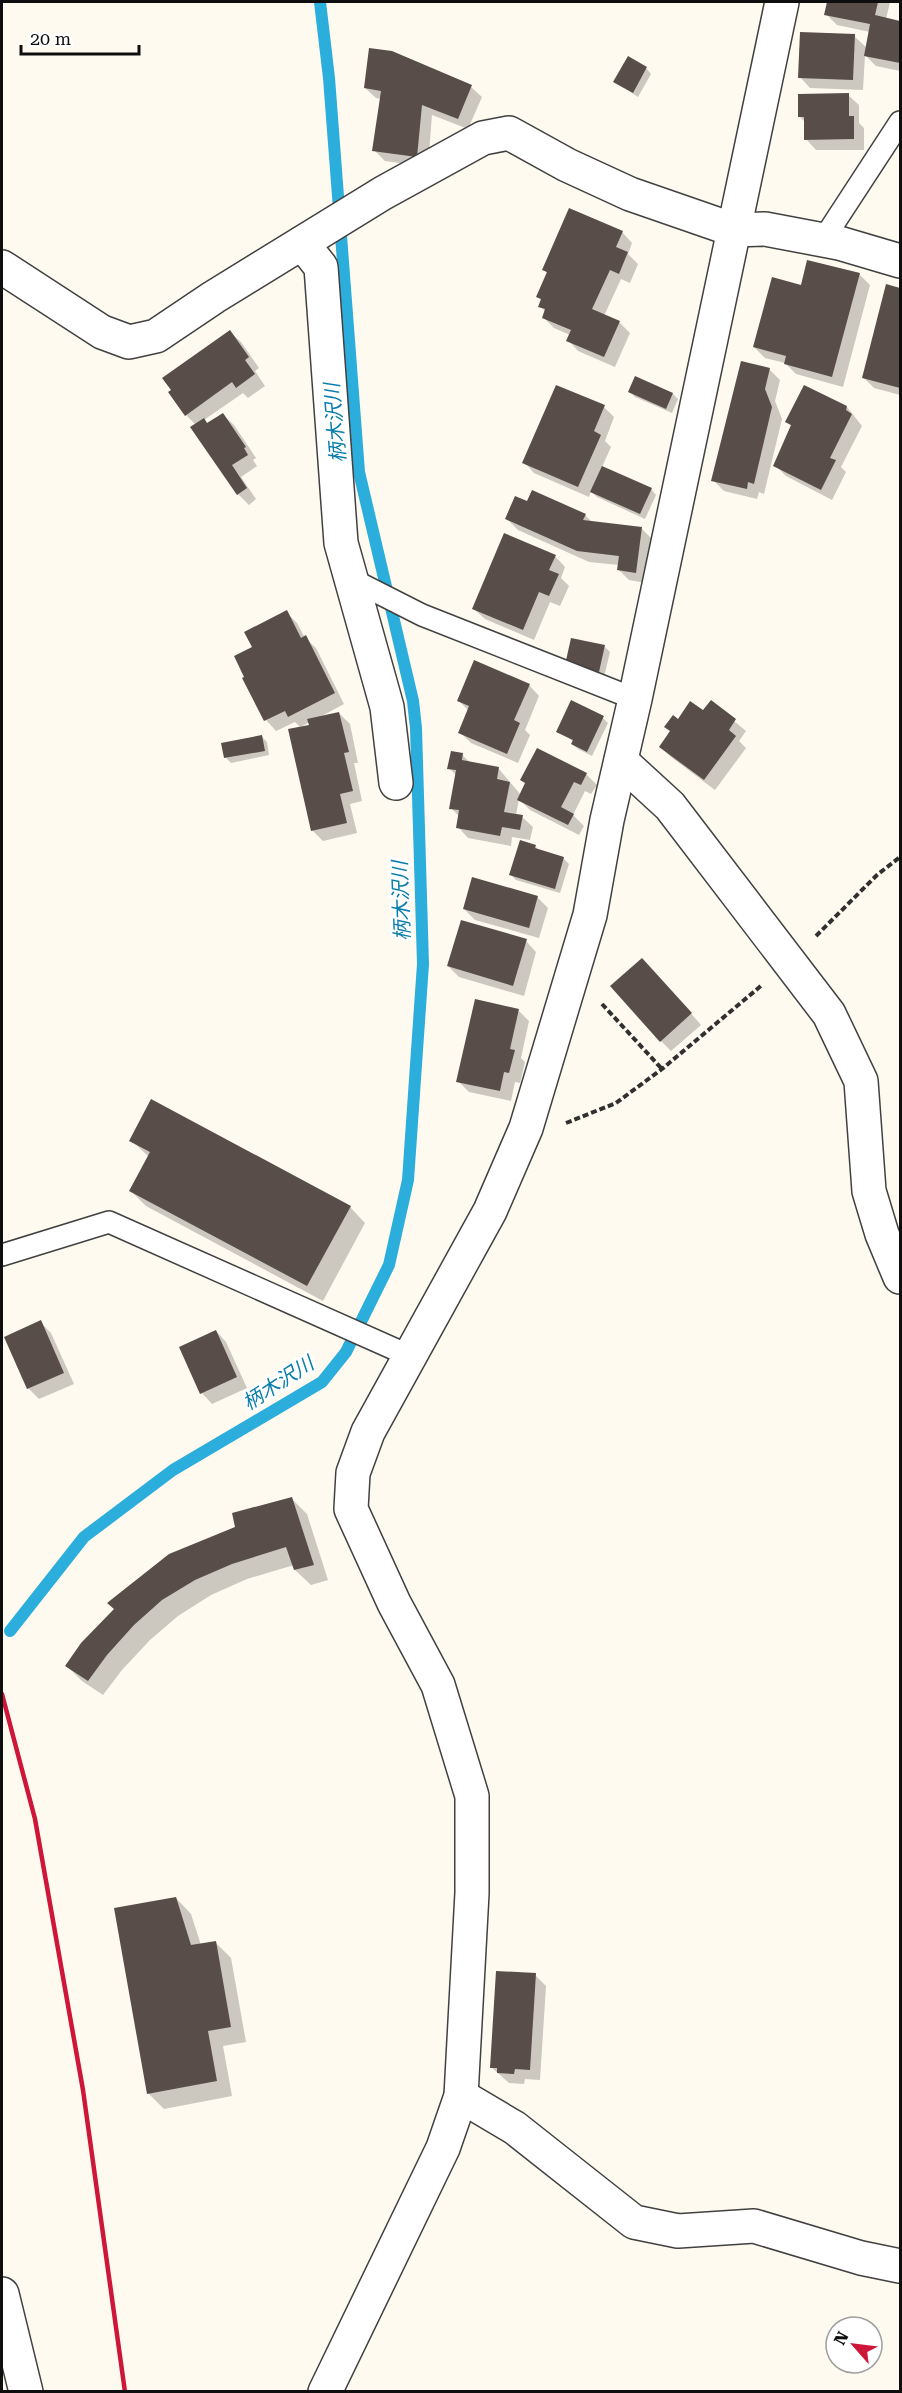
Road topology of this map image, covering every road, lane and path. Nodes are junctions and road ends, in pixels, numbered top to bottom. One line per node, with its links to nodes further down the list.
1 (782, 2): 3 (street)
2 (900, 122): 5 (lane)
3 (734, 230): 4 (street); 5 (street); 9 (street)
4 (309, 239): 7 (street); 8 (street)
5 (823, 240): 6 (street)
6 (900, 261)
7 (2, 267)
8 (351, 579): 9 (lane); 11 (street)
9 (635, 699): 10 (street)
10 (621, 761): 13 (street); 14 (street)
11 (396, 783)
12 (900, 856): 13 (path)
13 (790, 962): 15 (path); 18 (street)
14 (573, 972): 15 (path); 16 (street)
15 (662, 1069): 16 (path)
16 (526, 1128): 19 (street)
17 (2, 1255): 19 (lane)
18 (900, 1277)
19 (410, 1356): 20 (street)
20 (461, 2096): 21 (street); 24 (street)
21 (900, 2266)
22 (2, 2294): 23 (street)
23 (26, 2391)
24 (325, 2391)

